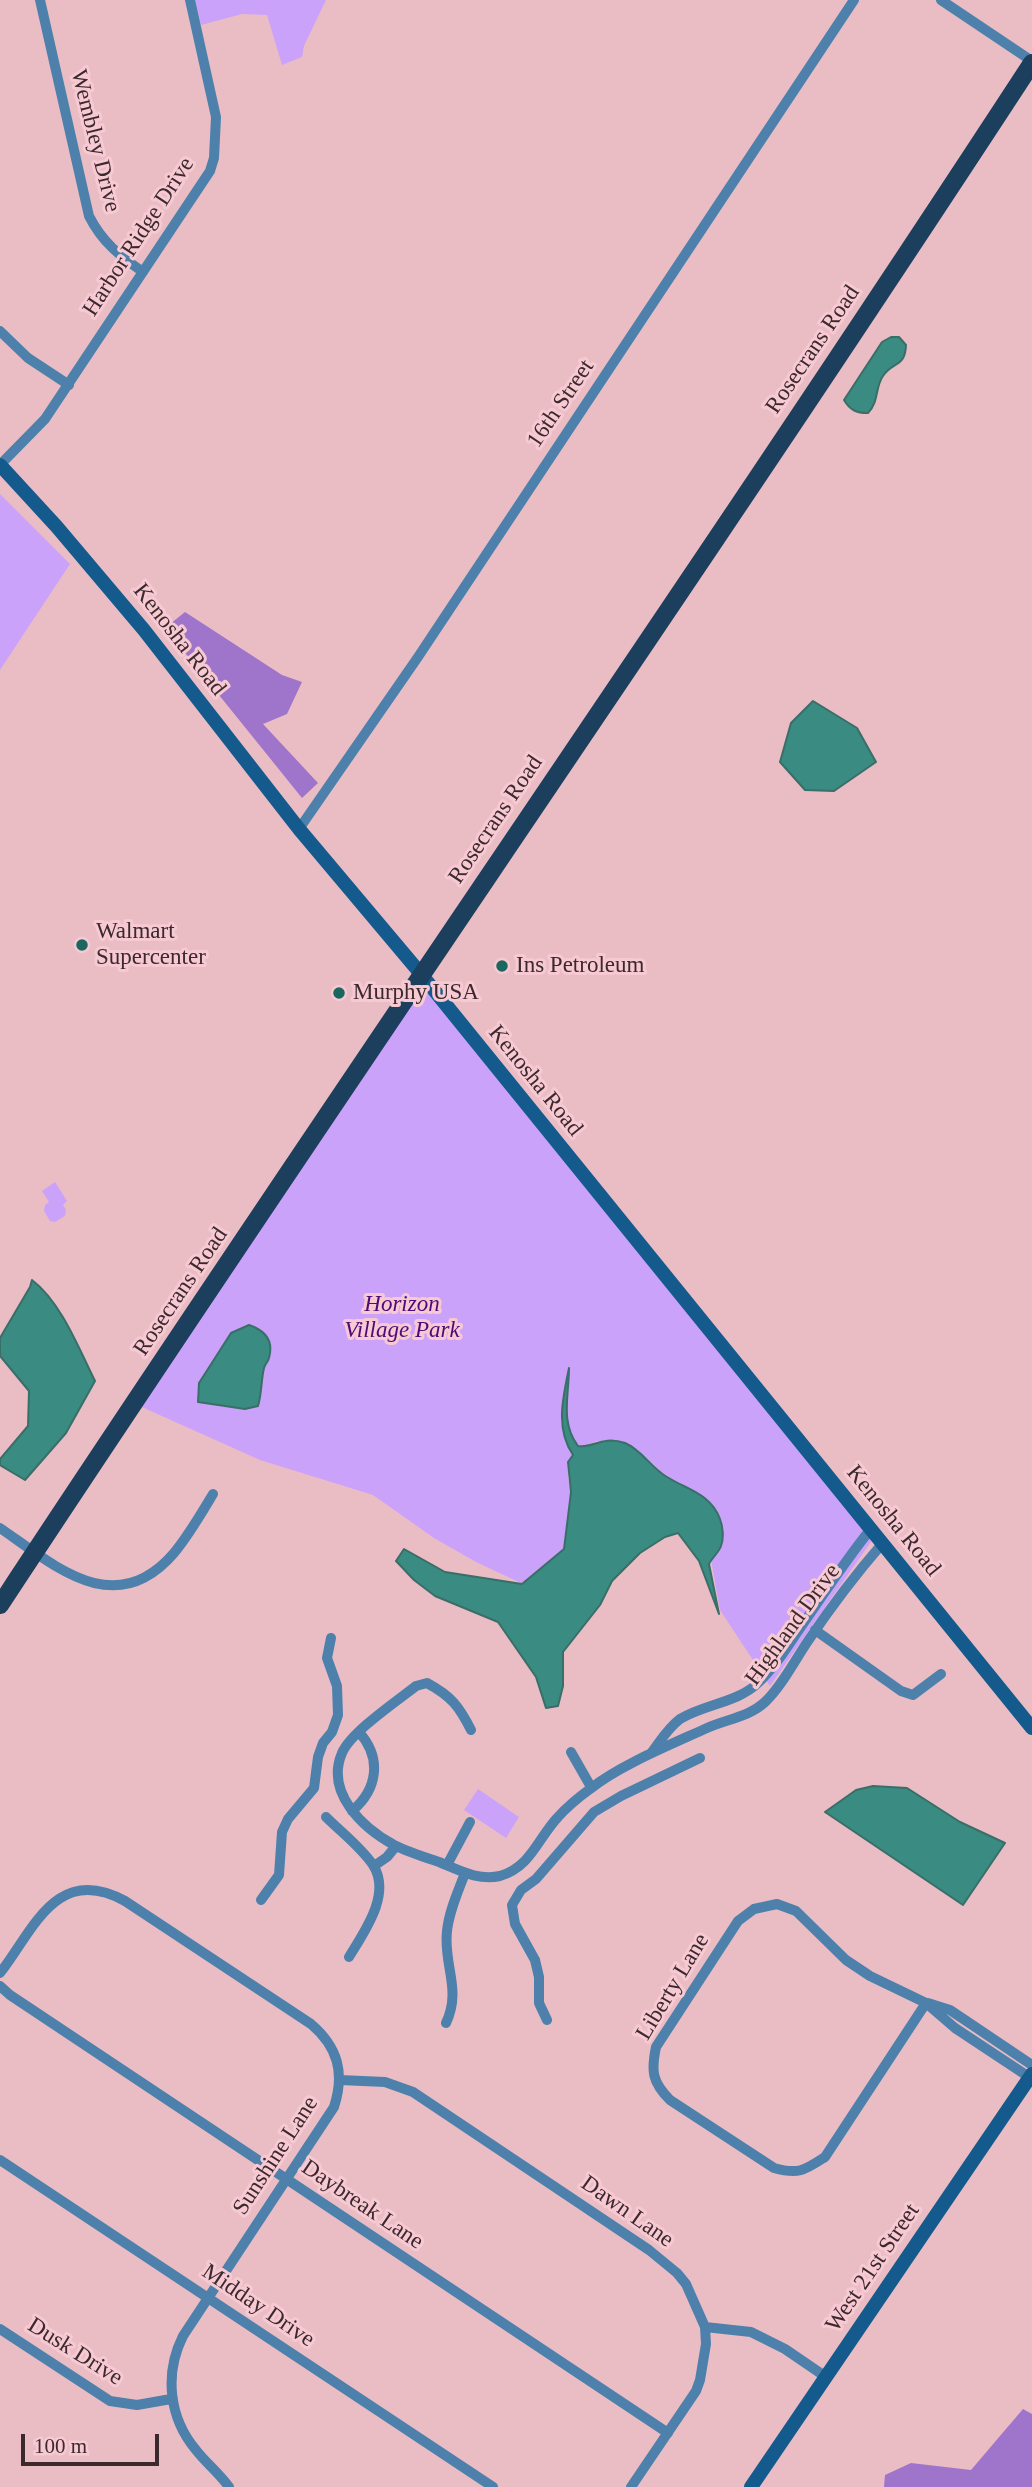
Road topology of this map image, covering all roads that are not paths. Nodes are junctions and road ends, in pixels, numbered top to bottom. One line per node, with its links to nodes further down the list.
1 (40, 0): 6 (street, Wembley Drive)
2 (190, 0): 6 (street, Harbor Ridge Drive)
3 (854, 0): 10 (street, 16th Street)
4 (941, 0): 5 (street)
5 (1032, 62): 11 (main road, Rosecrans Road)
6 (143, 272): 8 (street, Harbor Ridge Drive)
7 (0, 331): 8 (street)
8 (69, 385): 9 (street, Harbor Ridge Drive)
9 (0, 465): 10 (street, Kenosha Road)
10 (299, 829): 11 (street, Kenosha Road)
11 (421, 974): 14 (street, Kenosha Road); 16 (main road, Rosecrans Road)
12 (213, 1494): 16 (street)
13 (0, 1528): 16 (street)
14 (870, 1530): 15 (street, Kenosha Road); 25 (street, Highland Drive)
15 (882, 1544): 18 (street, Highland Drive); 21 (street, Kenosha Road)
16 (35, 1552): 17 (main road, Rosecrans Road)
17 (0, 1605)
18 (815, 1630): 20 (street); 25 (street, Highland Drive)
19 (331, 1638): 27 (street)
20 (941, 1674)
21 (1032, 1728)
22 (471, 1730): 23 (street)
23 (359, 1732): 28 (street); 30 (street)
24 (571, 1752): 29 (street)
25 (652, 1752): 29 (street, Highland Drive)
26 (700, 1758): 35 (street)
27 (318, 1763): 28 (street); 39 (street)
28 (339, 1767): 30 (street, Highland Drive)
29 (591, 1787): 33 (street, Highland Drive)
30 (352, 1811): 34 (street, Highland Drive)
31 (326, 1817): 36 (street)
32 (470, 1822): 37 (street)
33 (546, 1833): 35 (street); 38 (street, Highland Drive)
34 (396, 1846): 36 (street); 37 (street, Highland Drive)
35 (564, 1847): 44 (street)
36 (374, 1866): 40 (street)
37 (447, 1866): 38 (street, Highland Drive)
38 (465, 1873): 45 (street)
39 (261, 1900)
40 (349, 1956)
41 (0, 1973): 47 (street, Sunshine Lane)
42 (0, 1986): 49 (street, Daybreak Lane)
43 (926, 2003): 43 (street, Liberty Lane); 46 (street, Liberty Lane)
44 (547, 2020)
45 (446, 2023)
46 (1031, 2072): 53 (street, West 21st Street)
47 (340, 2080): 49 (street, Sunshine Lane); 51 (street, Dawn Lane)
48 (0, 2160): 50 (street, Midday Drive)
49 (287, 2180): 50 (street, Sunshine Lane); 55 (street, Daybreak Lane)
50 (208, 2298): 54 (street, Sunshine Lane); 57 (street, Midday Drive)
51 (705, 2327): 53 (street); 55 (street, Dawn Lane)
52 (0, 2329): 54 (street, Dusk Drive)
53 (826, 2377): 59 (street, West 21st Street)
54 (171, 2399): 56 (street, Sunshine Lane)
55 (668, 2433): 58 (street, Dawn Lane)
56 (229, 2487)
57 (493, 2487)
58 (631, 2487)
59 (751, 2487)

